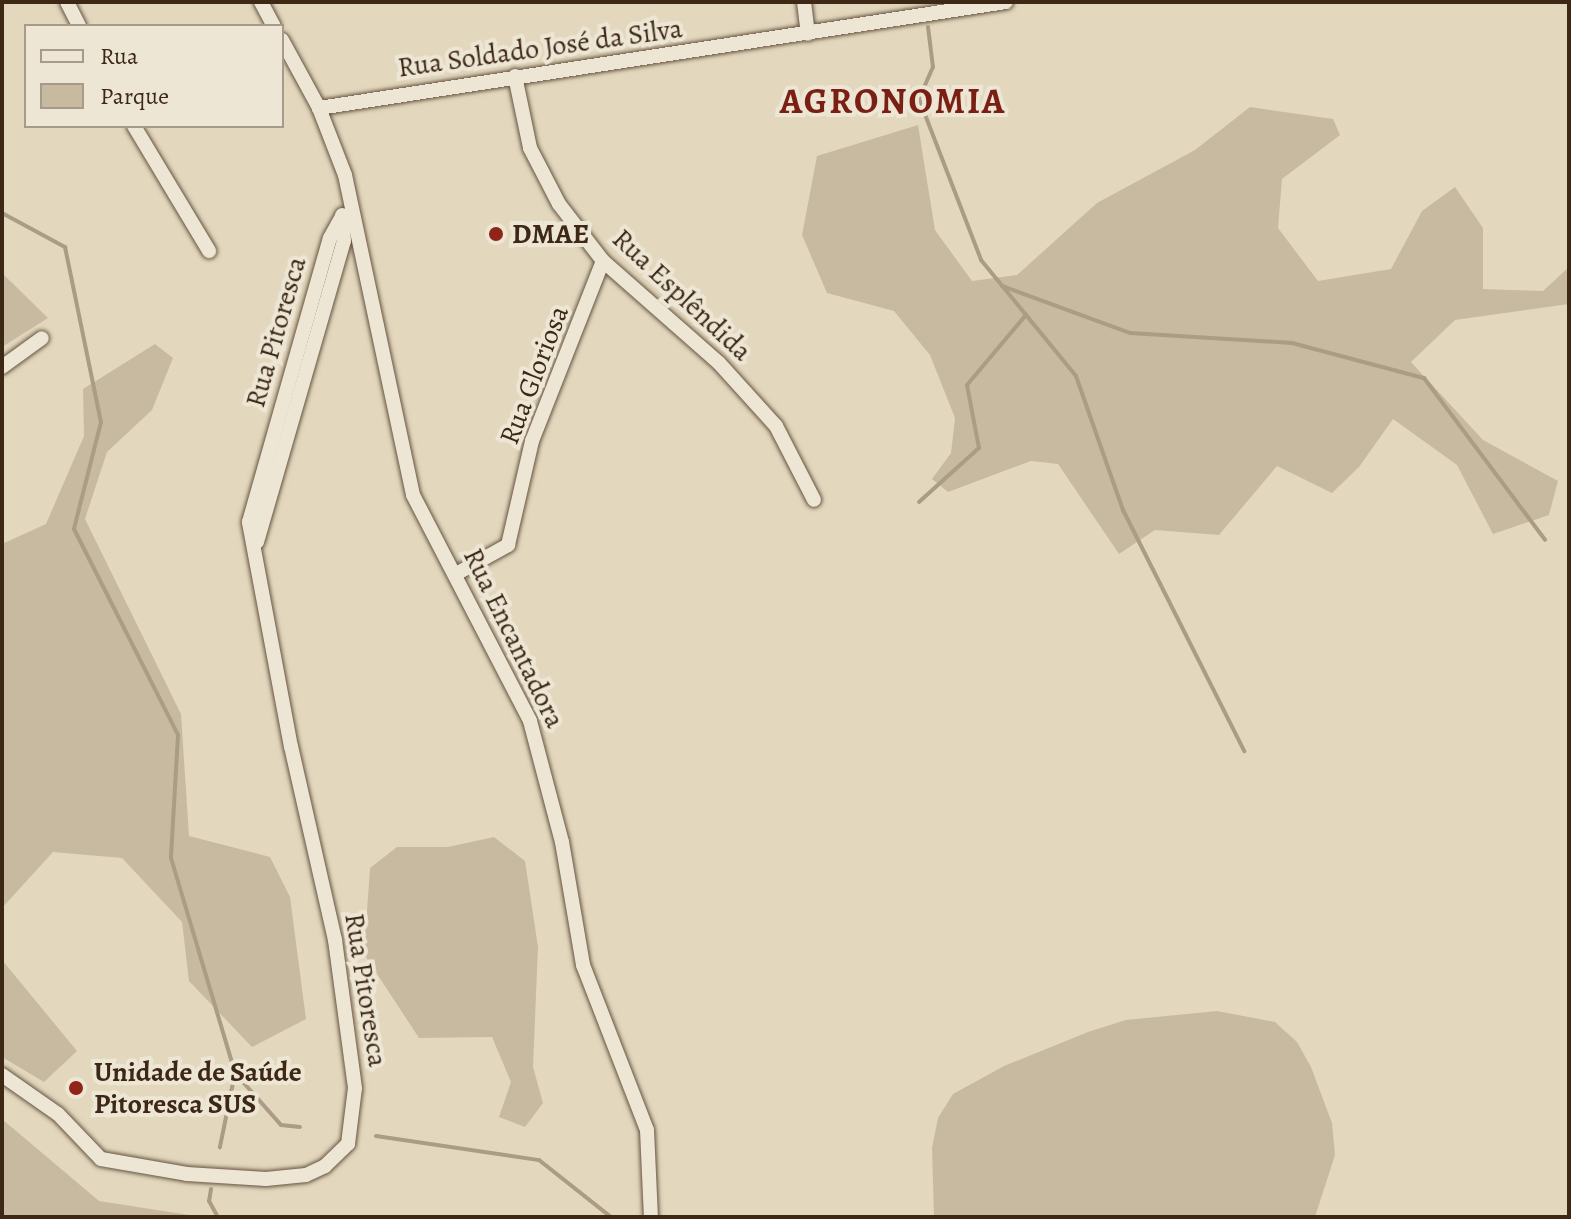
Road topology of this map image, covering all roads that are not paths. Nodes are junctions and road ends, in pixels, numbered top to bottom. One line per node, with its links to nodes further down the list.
1 (67, 2): 5 (street)
2 (261, 2): 6 (street)
3 (804, 2): 7 (street)
4 (1006, 2): 7 (street, Rua Soldado José da Silva)
5 (78, 24)
6 (273, 24)
7 (808, 34): 9 (street, Rua Soldado José da Silva)
8 (284, 44): 10 (street, Rua Encantadora)
9 (515, 76): 10 (street, Rua Soldado José da Silva); 14 (street, Rua Esplêndida)
10 (319, 108): 12 (street, Rua Encantadora)
11 (135, 128): 13 (street)
12 (345, 175): 18 (street, Rua Encantadora); 19 (street, Rua Pitoresca)
13 (209, 251)
14 (603, 261): 17 (street, Rua Esplêndida); 18 (street, Rua Gloriosa)
15 (42, 338): 16 (street)
16 (2, 367)
17 (814, 500)
18 (456, 574): 20 (street, Rua Encantadora)
19 (2, 1075)
20 (651, 1217)

